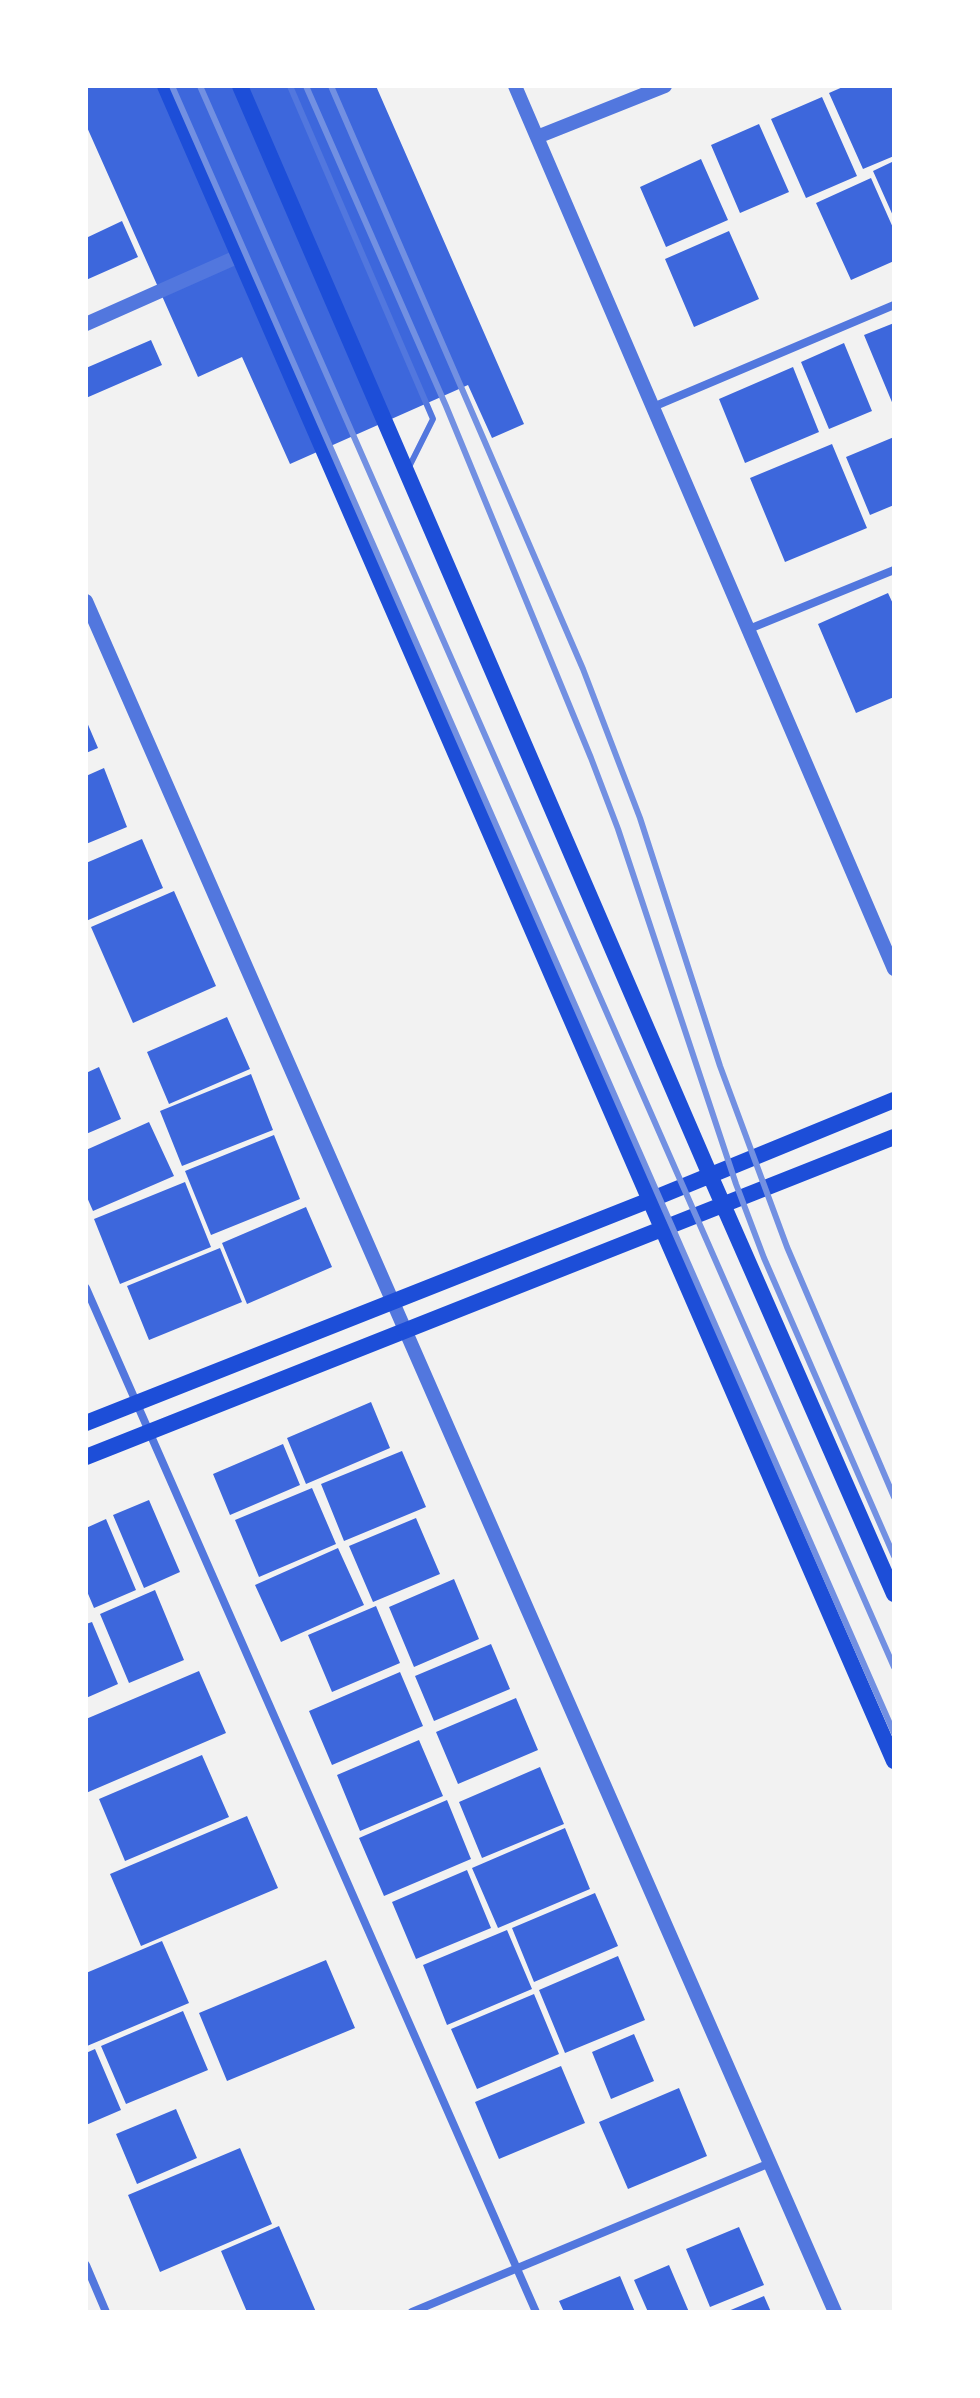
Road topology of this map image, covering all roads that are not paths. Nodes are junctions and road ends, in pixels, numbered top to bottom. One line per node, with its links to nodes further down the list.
1 (165, 86): 7 (main road)
2 (240, 86): 11 (main road)
3 (290, 86): 11 (lane)
4 (515, 86): 6 (street)
5 (665, 86): 6 (street)
6 (537, 137): 10 (street)
7 (239, 256): 9 (street); 19 (main road)
8 (894, 305): 10 (street)
9 (86, 324)
10 (653, 407): 14 (street)
11 (406, 473): 18 (main road)
12 (894, 570): 14 (street)
13 (86, 601): 23 (street)
14 (749, 629): 15 (street)
15 (894, 969)
16 (894, 1100): 18 (main road)
17 (894, 1137): 20 (main road)
18 (710, 1175): 19 (main road); 20 (main road)
19 (650, 1200): 21 (main road); 23 (main road)
20 (723, 1206): 21 (main road); 29 (main road)
21 (663, 1229): 24 (main road); 30 (main road)
22 (86, 1288): 25 (street)
23 (393, 1302): 24 (street); 25 (main road)
24 (406, 1331): 27 (main road); 31 (street)
25 (136, 1403): 26 (main road); 27 (street)
26 (86, 1423)
27 (149, 1432): 28 (main road); 33 (street)
28 (86, 1457)
29 (894, 1594)
30 (894, 1761)
31 (770, 2163): 33 (street); 37 (street)
32 (86, 2265): 34 (street)
33 (517, 2269): 35 (street); 36 (street)
34 (106, 2312)
35 (412, 2312)
36 (536, 2312)
37 (835, 2312)

